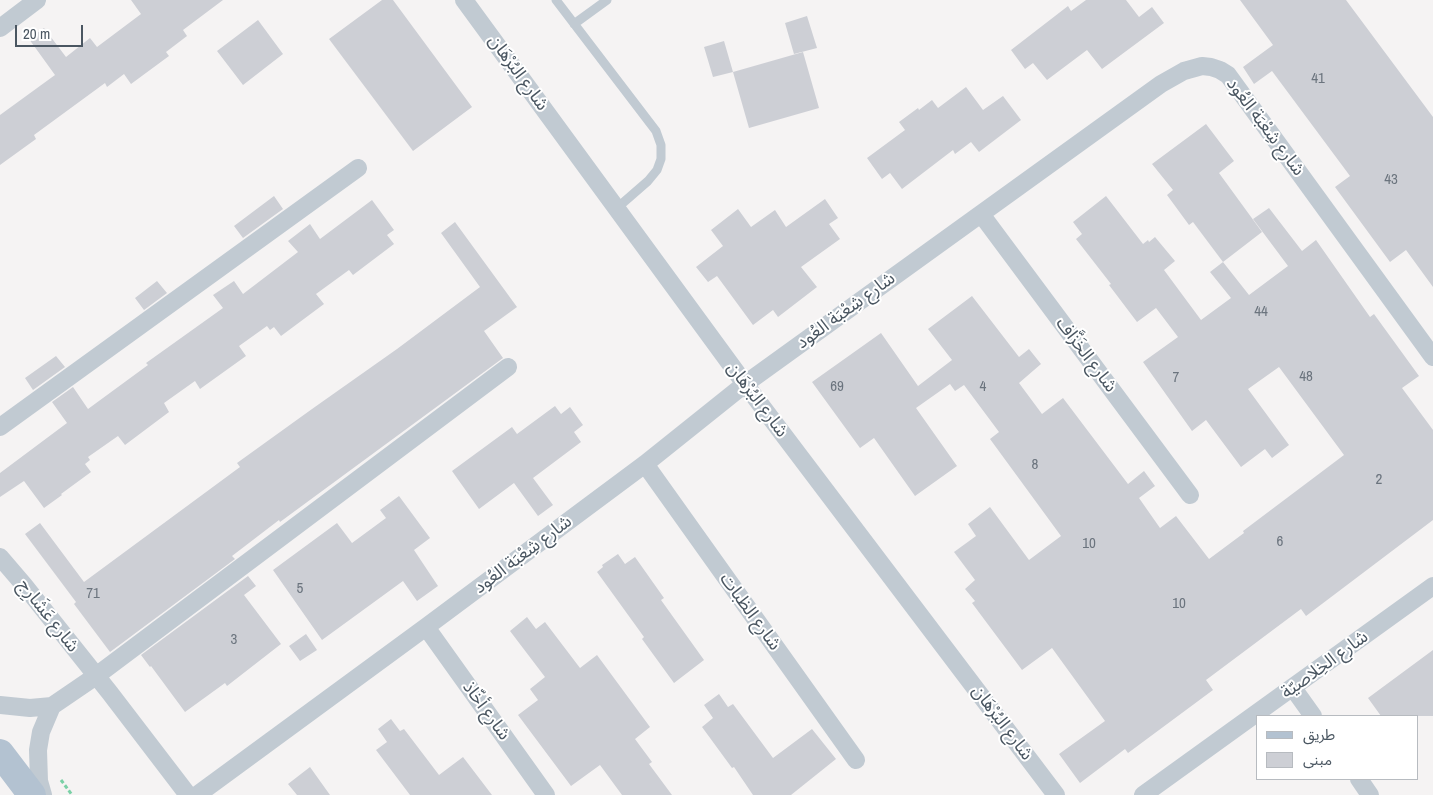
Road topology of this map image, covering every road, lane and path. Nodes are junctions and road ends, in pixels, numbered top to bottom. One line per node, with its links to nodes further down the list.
1 (37, 0): 6 (street)
2 (464, 0): 8 (street, شارع البُرْهَان)
3 (556, 0): 5 (lane)
4 (607, 0): 5 (lane)
5 (574, 24): 8 (lane)
6 (0, 28)
7 (358, 168): 13 (street)
8 (617, 208): 12 (street, شارع البُرْهَان)
9 (981, 214): 10 (street, شارع شِعْبَة العُود); 12 (street, شارع شِعْبَة العُود); 15 (street, شارع الخَزَّاف)
10 (1433, 357)
11 (508, 367): 19 (street)
12 (745, 384): 14 (street, شارع شِعْبَة العُود); 32 (street, شارع البُرْهَان)
13 (0, 426)
14 (644, 464): 18 (street, شارع شِعْبَة العُود); 25 (street, شارع الظبات)
15 (1190, 496)
16 (0, 556): 19 (street, شارع عَشَارِج)
17 (1433, 586): 20 (street, شارع الخِلاصيّة)
18 (426, 627): 30 (street, شارع شِعْبَة العُود); 31 (street, شارع أخّاذ)
19 (96, 676): 22 (street); 29 (street, شارع عَشَارِج)
20 (1292, 688): 23 (street); 33 (street, شارع الخِلاصيّة)
21 (0, 705): 22 (street)
22 (52, 706): 28 (street)
23 (1312, 715)
24 (0, 753): 27 (main road)
25 (856, 760)
26 (1359, 780): 34 (street)
27 (32, 795)
28 (43, 795)
29 (188, 795)
30 (198, 795)
31 (546, 795)
32 (1056, 795)
33 (1143, 795)
34 (1370, 795)

